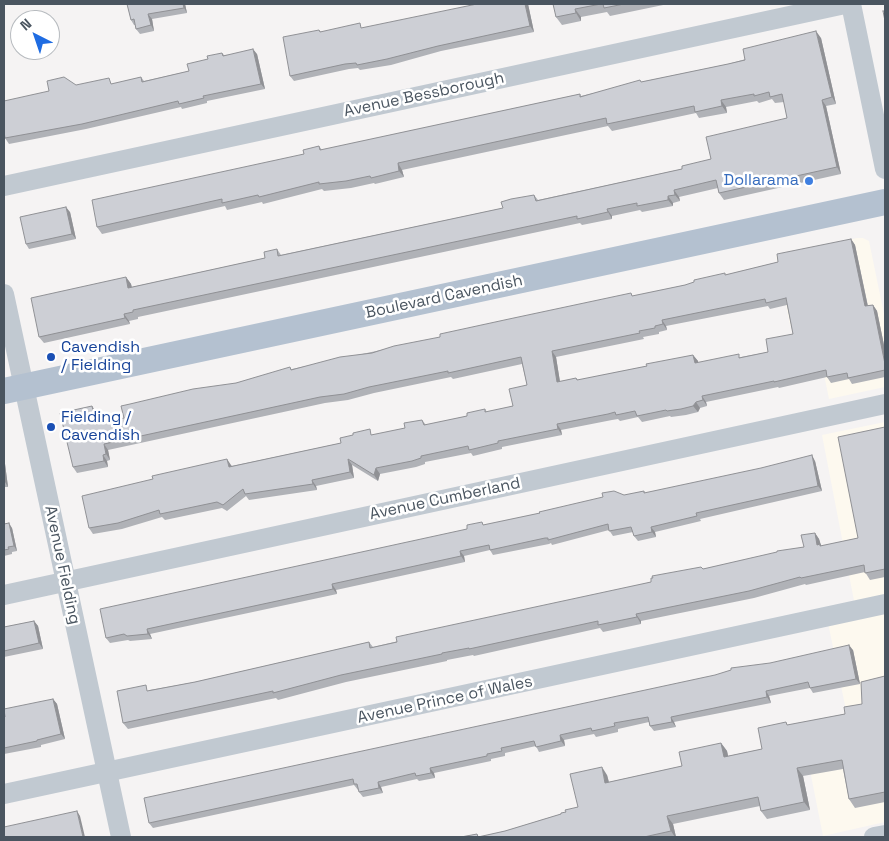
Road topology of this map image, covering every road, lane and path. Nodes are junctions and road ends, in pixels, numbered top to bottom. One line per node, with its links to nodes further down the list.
1 (845, 4): 4 (street, Avenue Bessborough)
2 (851, 4): 3 (street)
3 (885, 170)
4 (4, 186)
5 (885, 202): 7 (main road, Boulevard Cavendish)
6 (4, 294): 7 (street, Avenue Fielding)
7 (13, 389): 9 (street, Avenue Fielding)
8 (885, 404): 9 (street, Avenue Cumberland)
9 (66, 581): 10 (street, Avenue Cumberland); 12 (street, Avenue Fielding)
10 (4, 595)
11 (885, 604): 12 (street, Avenue Prince of Wales)
12 (107, 773): 13 (street, Avenue Prince of Wales); 15 (street, Avenue Fielding)
13 (4, 794)
14 (885, 835): 16 (street)
15 (121, 837)
16 (874, 837)

